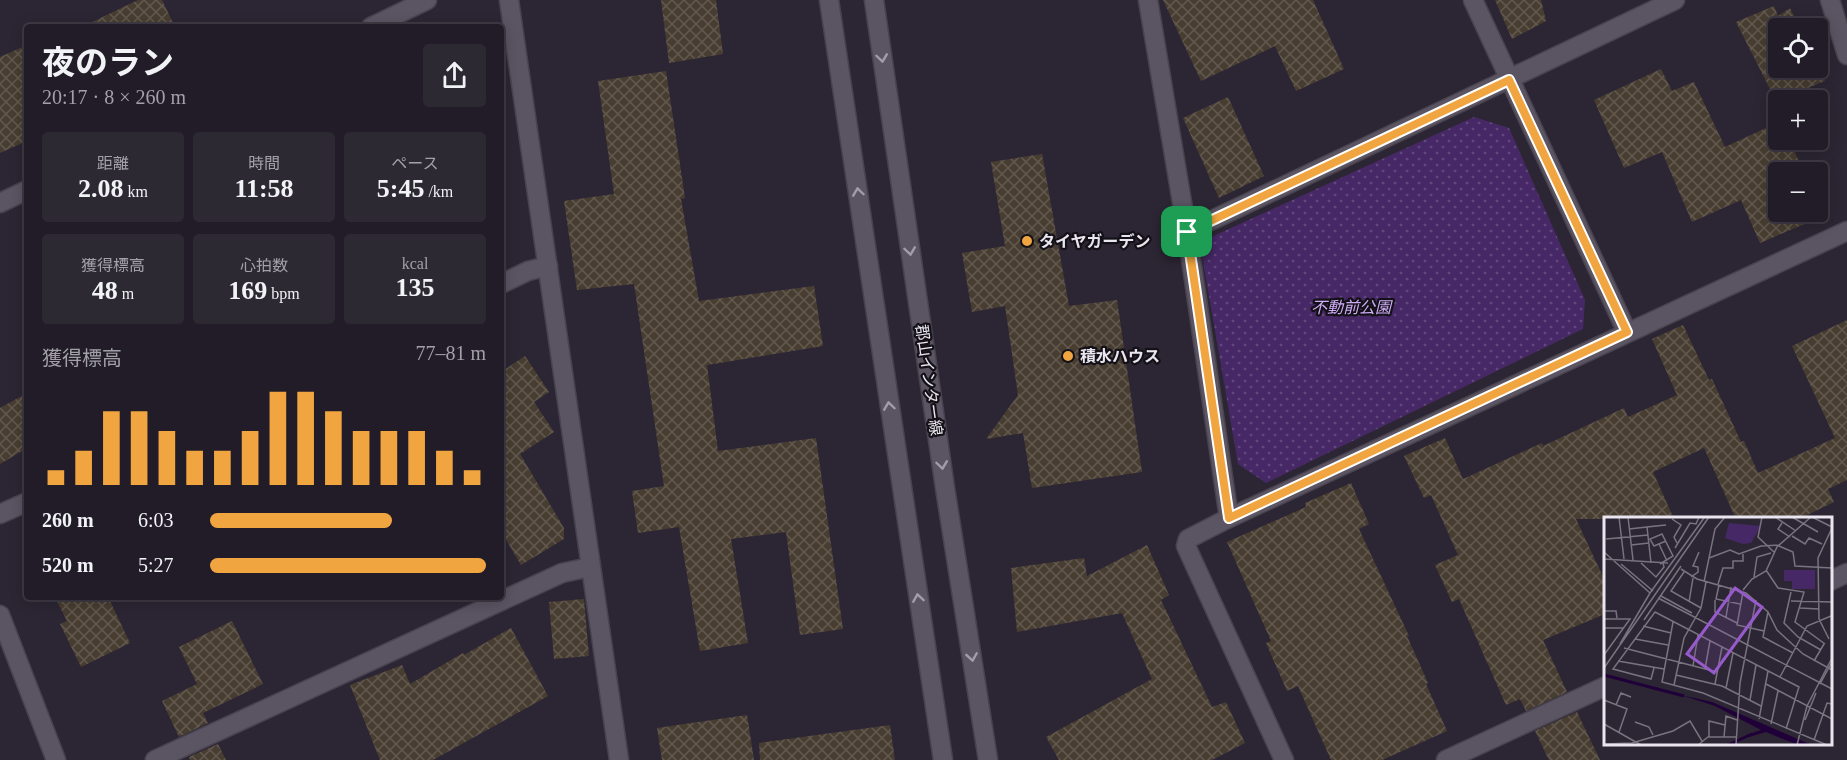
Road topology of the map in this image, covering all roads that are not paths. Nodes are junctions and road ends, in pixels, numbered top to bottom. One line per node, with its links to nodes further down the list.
1 (427, 0): 9 (street)
2 (509, 0): 16 (street)
3 (829, 0): 32 (street, one-way to 3)
4 (874, 0): 33 (street, 郡山インター線, one-way to 33)
5 (1148, 0): 15 (street)
6 (1473, 0): 11 (street)
7 (1675, 0): 11 (street)
8 (1830, 0): 10 (street)
9 (377, 24)
10 (1847, 55)
11 (1509, 80): 15 (street); 18 (street)
12 (24, 191): 13 (street)
13 (0, 203)
14 (1847, 231): 18 (street)
15 (1187, 232): 21 (street)
16 (549, 266): 17 (street); 22 (street)
17 (504, 283)
18 (1627, 332): 21 (street)
19 (24, 503): 20 (street)
20 (0, 514)
21 (1229, 518): 34 (street)
22 (590, 567): 26 (street); 31 (street)
23 (1847, 573): 24 (street)
24 (1832, 580)
25 (503, 600): 30 (street)
26 (504, 600)
27 (0, 615): 29 (street)
28 (1604, 686): 35 (street)
29 (56, 760)
30 (155, 760)
31 (619, 760)
32 (942, 760)
33 (988, 760)
34 (1284, 760)
35 (1446, 760)

